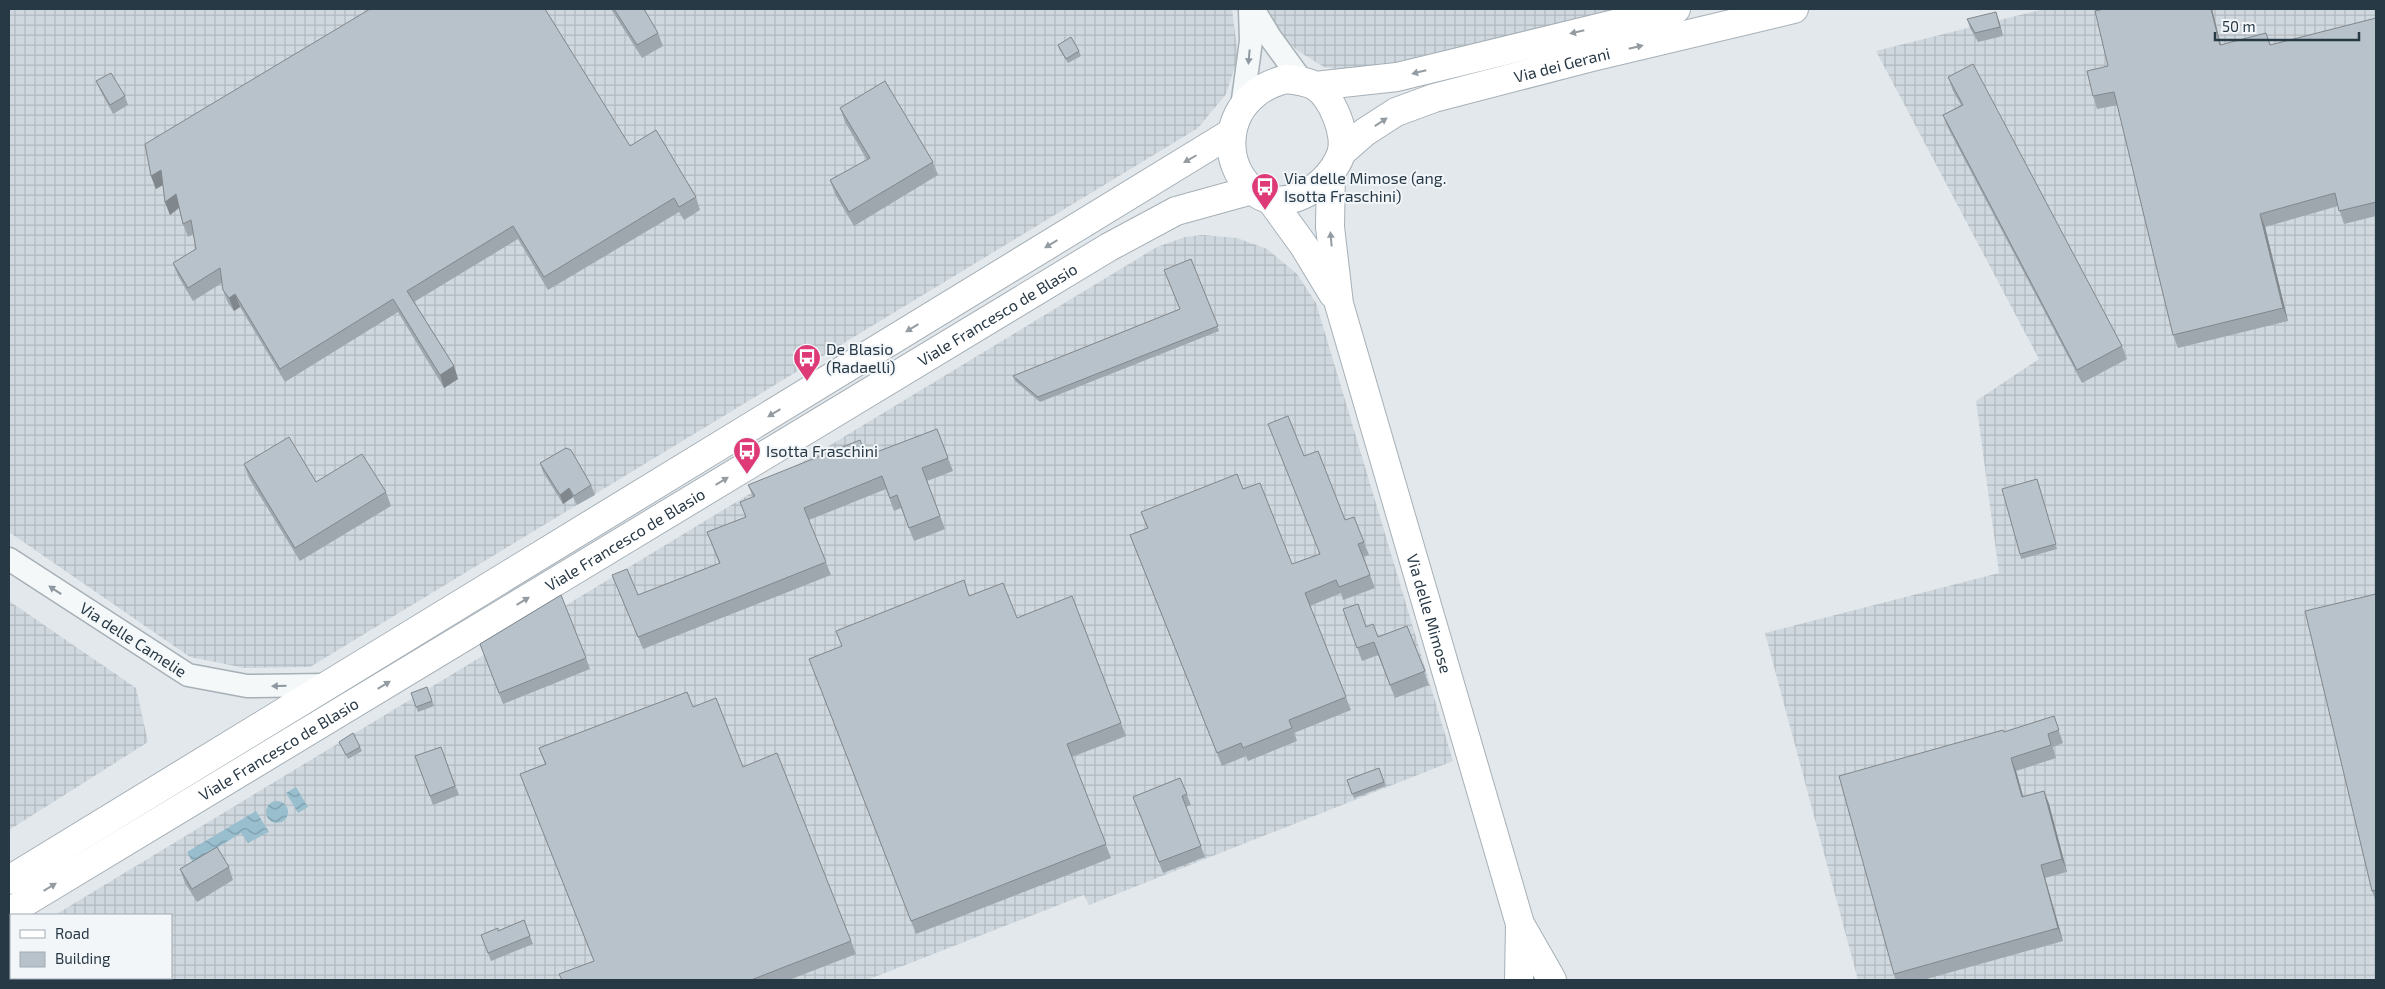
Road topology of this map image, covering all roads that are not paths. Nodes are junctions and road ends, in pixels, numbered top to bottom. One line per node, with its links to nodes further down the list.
1 (1252, 9): 4 (street); 5 (street, one-way to 5)
2 (1676, 9): 4 (street, Via dei Gerani, one-way to 4)
3 (1794, 9): 7 (street, Via dei Gerani, one-way to 3)
4 (1309, 84): 5 (street); 7 (street)
5 (1242, 107): 6 (street)
6 (1231, 133): 8 (street); 11 (street, Viale Francesco de Blasio, one-way to 11)
7 (1336, 162): 8 (street); 9 (street, Via delle Mimose, one-way to 7)
8 (1261, 194): 9 (street, Via delle Mimose); 13 (street, Viale Francesco de Blasio, one-way to 8)
9 (1339, 304): 14 (street, Via delle Mimose)
10 (9, 559): 11 (street, Via delle Camelie, one-way to 10)
11 (328, 685): 12 (street, Viale Francesco de Blasio)
12 (9, 880)
13 (9, 912)
14 (1520, 924): 15 (street, Via delle Mimose); 16 (street, Via delle Mimose)
15 (1519, 980)
16 (1552, 980)

